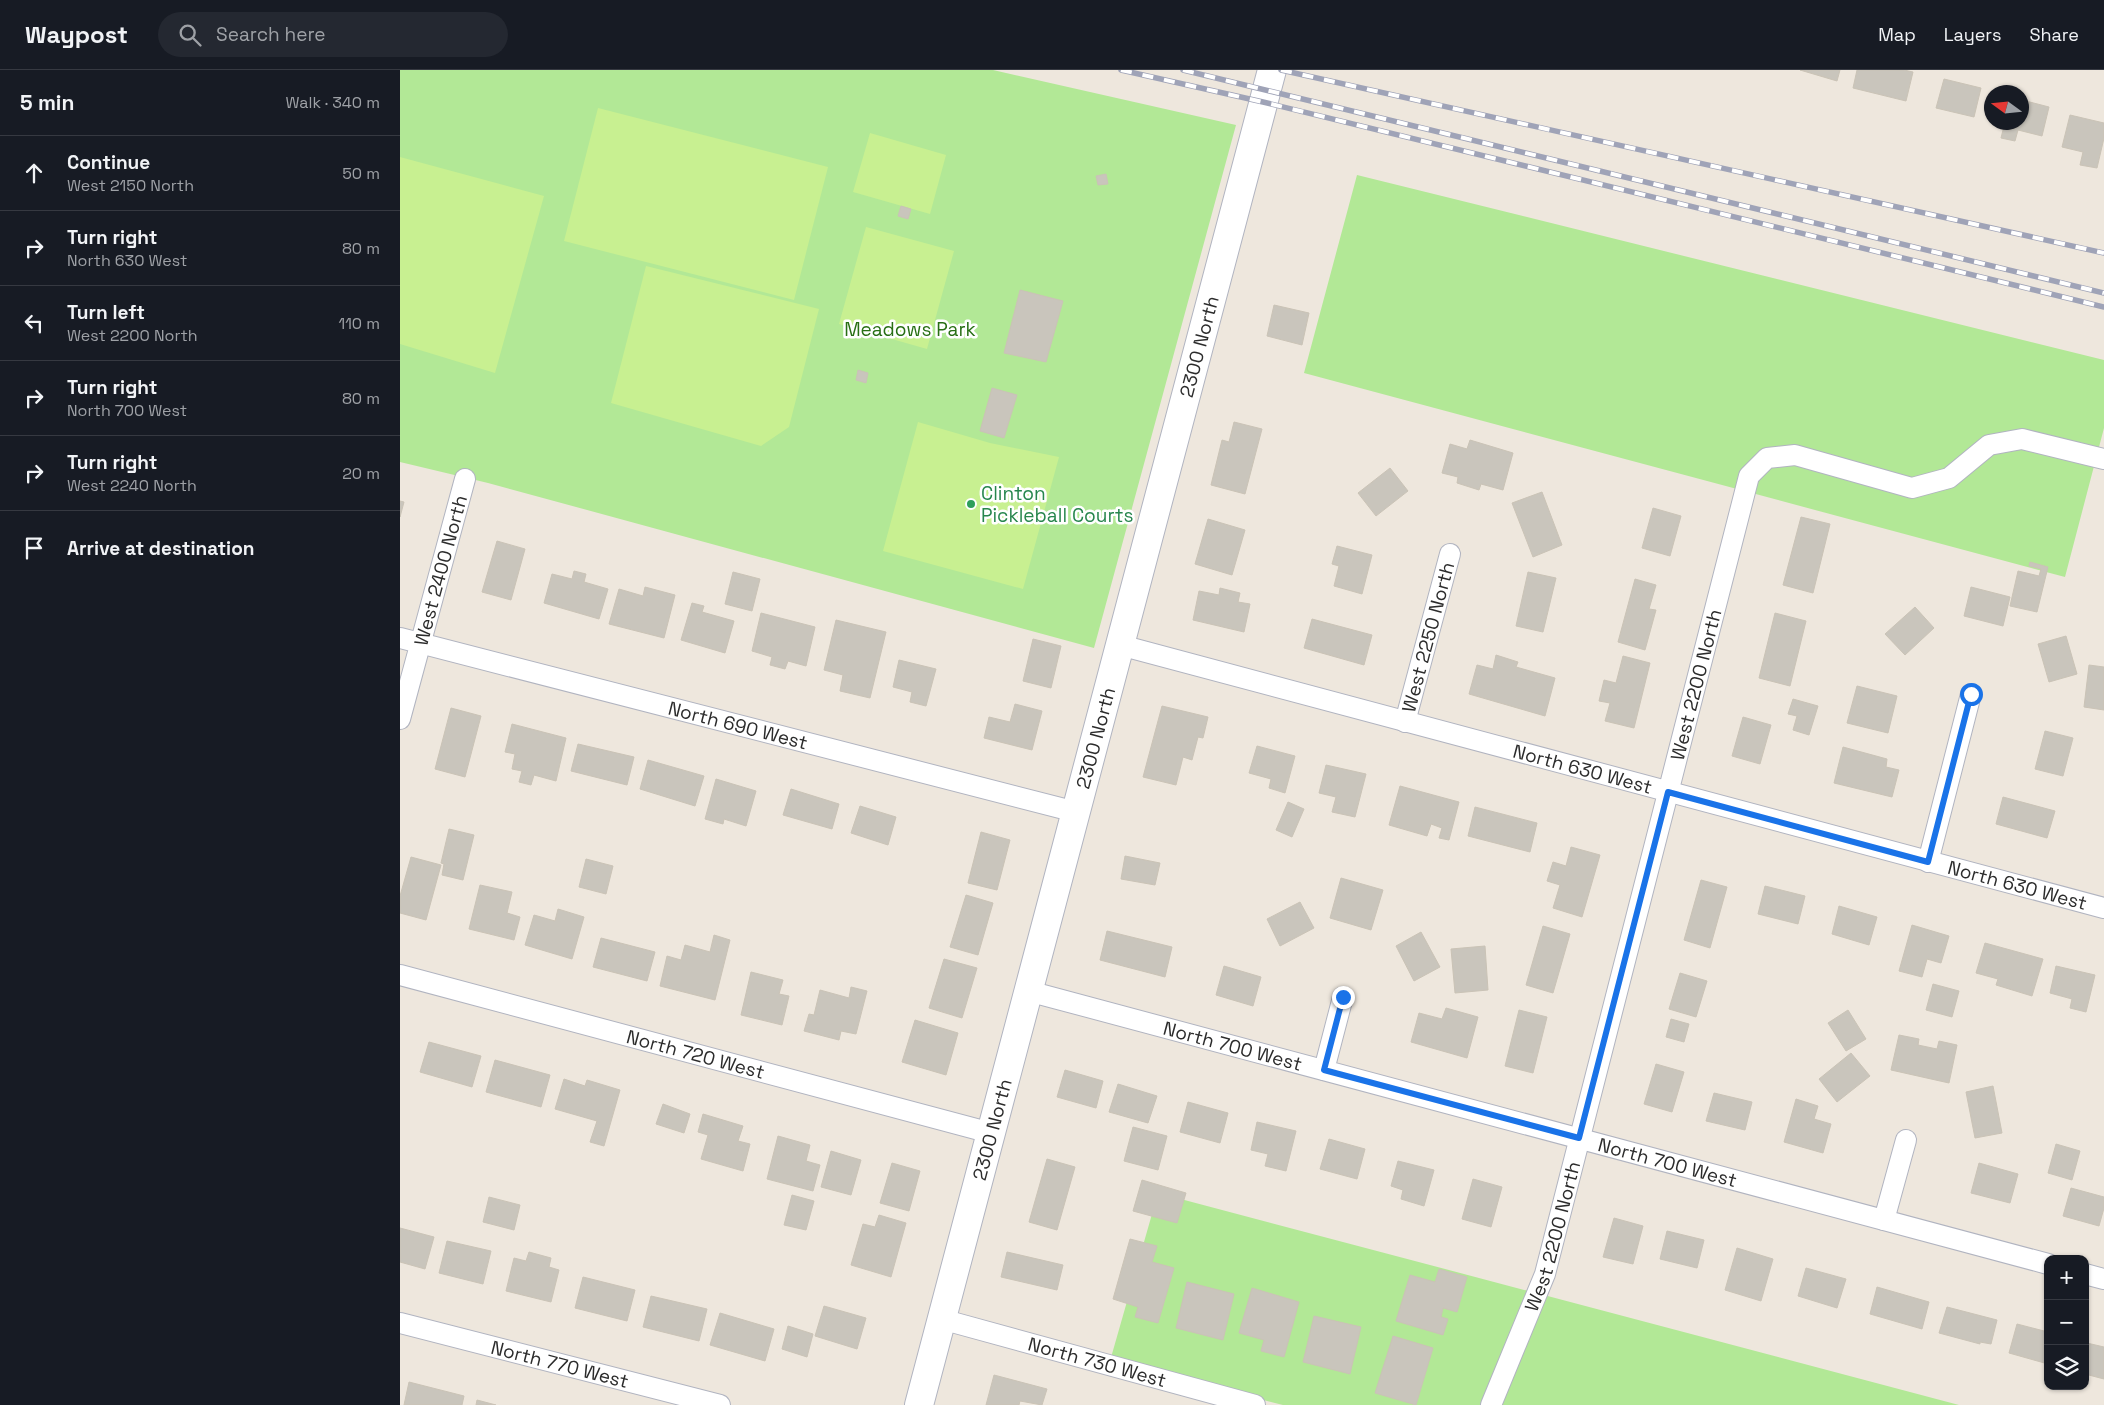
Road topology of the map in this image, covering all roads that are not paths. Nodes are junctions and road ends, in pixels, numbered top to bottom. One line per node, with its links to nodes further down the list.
1 (1272, 70): 7 (street, 2300 North)
2 (2104, 460): 11 (street, West 2200 North)
3 (465, 479): 6 (street, West 2400 North)
4 (1450, 554): 10 (street, West 2250 North)
5 (400, 638): 6 (street, North 690 West)
6 (420, 644): 9 (street, West 2400 North); 12 (street, North 690 West)
7 (1120, 645): 10 (street, North 630 West); 12 (street, 2300 North)
8 (1971, 694): 13 (street)
9 (400, 719)
10 (1404, 722): 11 (street, North 630 West)
11 (1668, 792): 13 (street, North 630 West); 20 (street, West 2200 North)
12 (1076, 812): 16 (street, 2300 North)
13 (1928, 862): 14 (street, North 630 West)
14 (2104, 908)
15 (400, 975): 19 (street, North 720 West)
16 (1028, 991): 18 (street, North 700 West); 19 (street, 2300 North)
17 (1343, 997): 18 (street)
18 (1324, 1070): 20 (street, North 700 West)
19 (990, 1133): 26 (street, 2300 North)
20 (1579, 1138): 22 (street, North 700 West); 31 (street, West 2200 North)
21 (1906, 1140): 22 (street)
22 (1884, 1220): 23 (street, North 700 West)
23 (2044, 1263)
24 (2089, 1275): 25 (street)
25 (2104, 1279)
26 (941, 1319): 29 (street, 2300 North); 30 (street, North 730 West)
27 (400, 1323): 28 (street, North 770 West)
28 (720, 1405)
29 (919, 1405)
30 (1255, 1405)
31 (1491, 1405)

